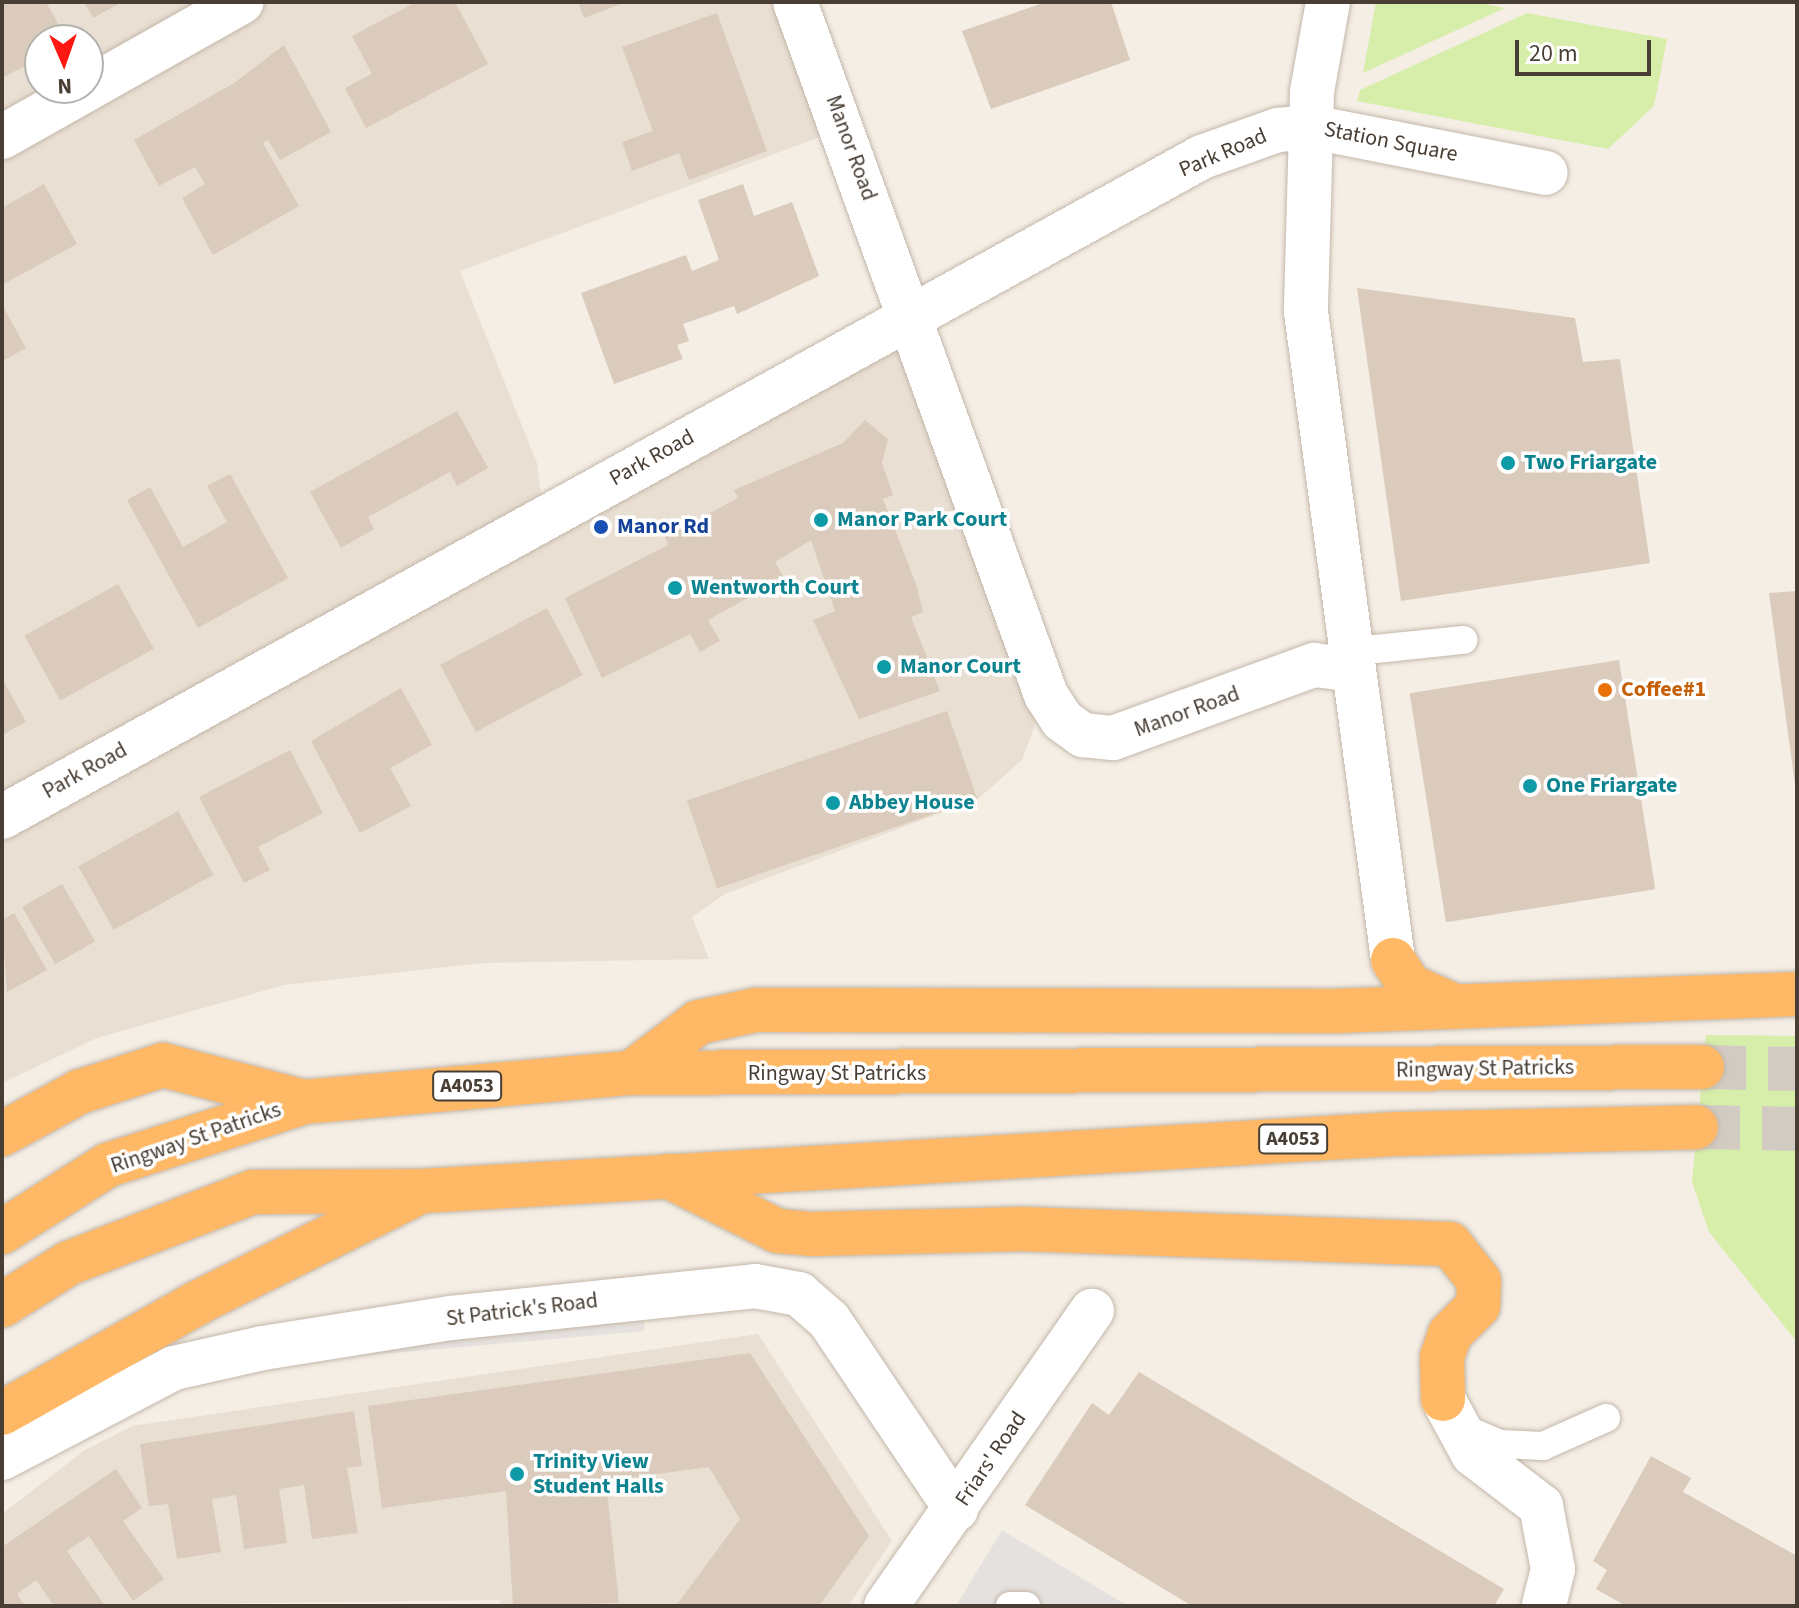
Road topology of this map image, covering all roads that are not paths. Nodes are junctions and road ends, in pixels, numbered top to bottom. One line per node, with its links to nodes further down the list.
1 (242, 2): 5 (street)
2 (795, 2): 7 (street, Manor Road)
3 (1328, 2): 4 (street, Station Square)
4 (1312, 127): 6 (street, Station Square); 7 (street, Park Road); 9 (street)
5 (2, 137)
6 (1546, 173)
7 (912, 315): 9 (street, Manor Road); 10 (street, Park Road)
8 (1463, 640): 9 (lane)
9 (1353, 670): 11 (street)
10 (2, 817)
11 (1393, 960): 13 (highway); 14 (highway)
12 (1797, 994): 13 (highway)
13 (1467, 1009): 14 (highway)
14 (1336, 1011): 16 (highway)
15 (1702, 1067): 16 (highway, Ringway St Patricks / A4053)
16 (631, 1073): 17 (highway, Ringway St Patricks / A4053)
17 (304, 1102): 19 (highway); 22 (highway, Ringway St Patricks / A4053)
18 (1696, 1127): 20 (highway, A4053)
19 (2, 1134)
20 (666, 1174): 21 (highway, A4053); 25 (highway)
21 (422, 1191): 23 (highway, A4053); 26 (highway)
22 (2, 1232)
23 (2, 1305)
24 (1092, 1311): 29 (street, Friars' Road)
25 (1448, 1411): 27 (lane); 33 (street)
26 (2, 1413)
27 (1606, 1418)
28 (2, 1458): 29 (street, St Patrick's Road)
29 (956, 1509): 30 (street, Friars' Road)
30 (886, 1606)
31 (1010, 1606): 32 (lane)
32 (1026, 1606)
33 (1544, 1606)

